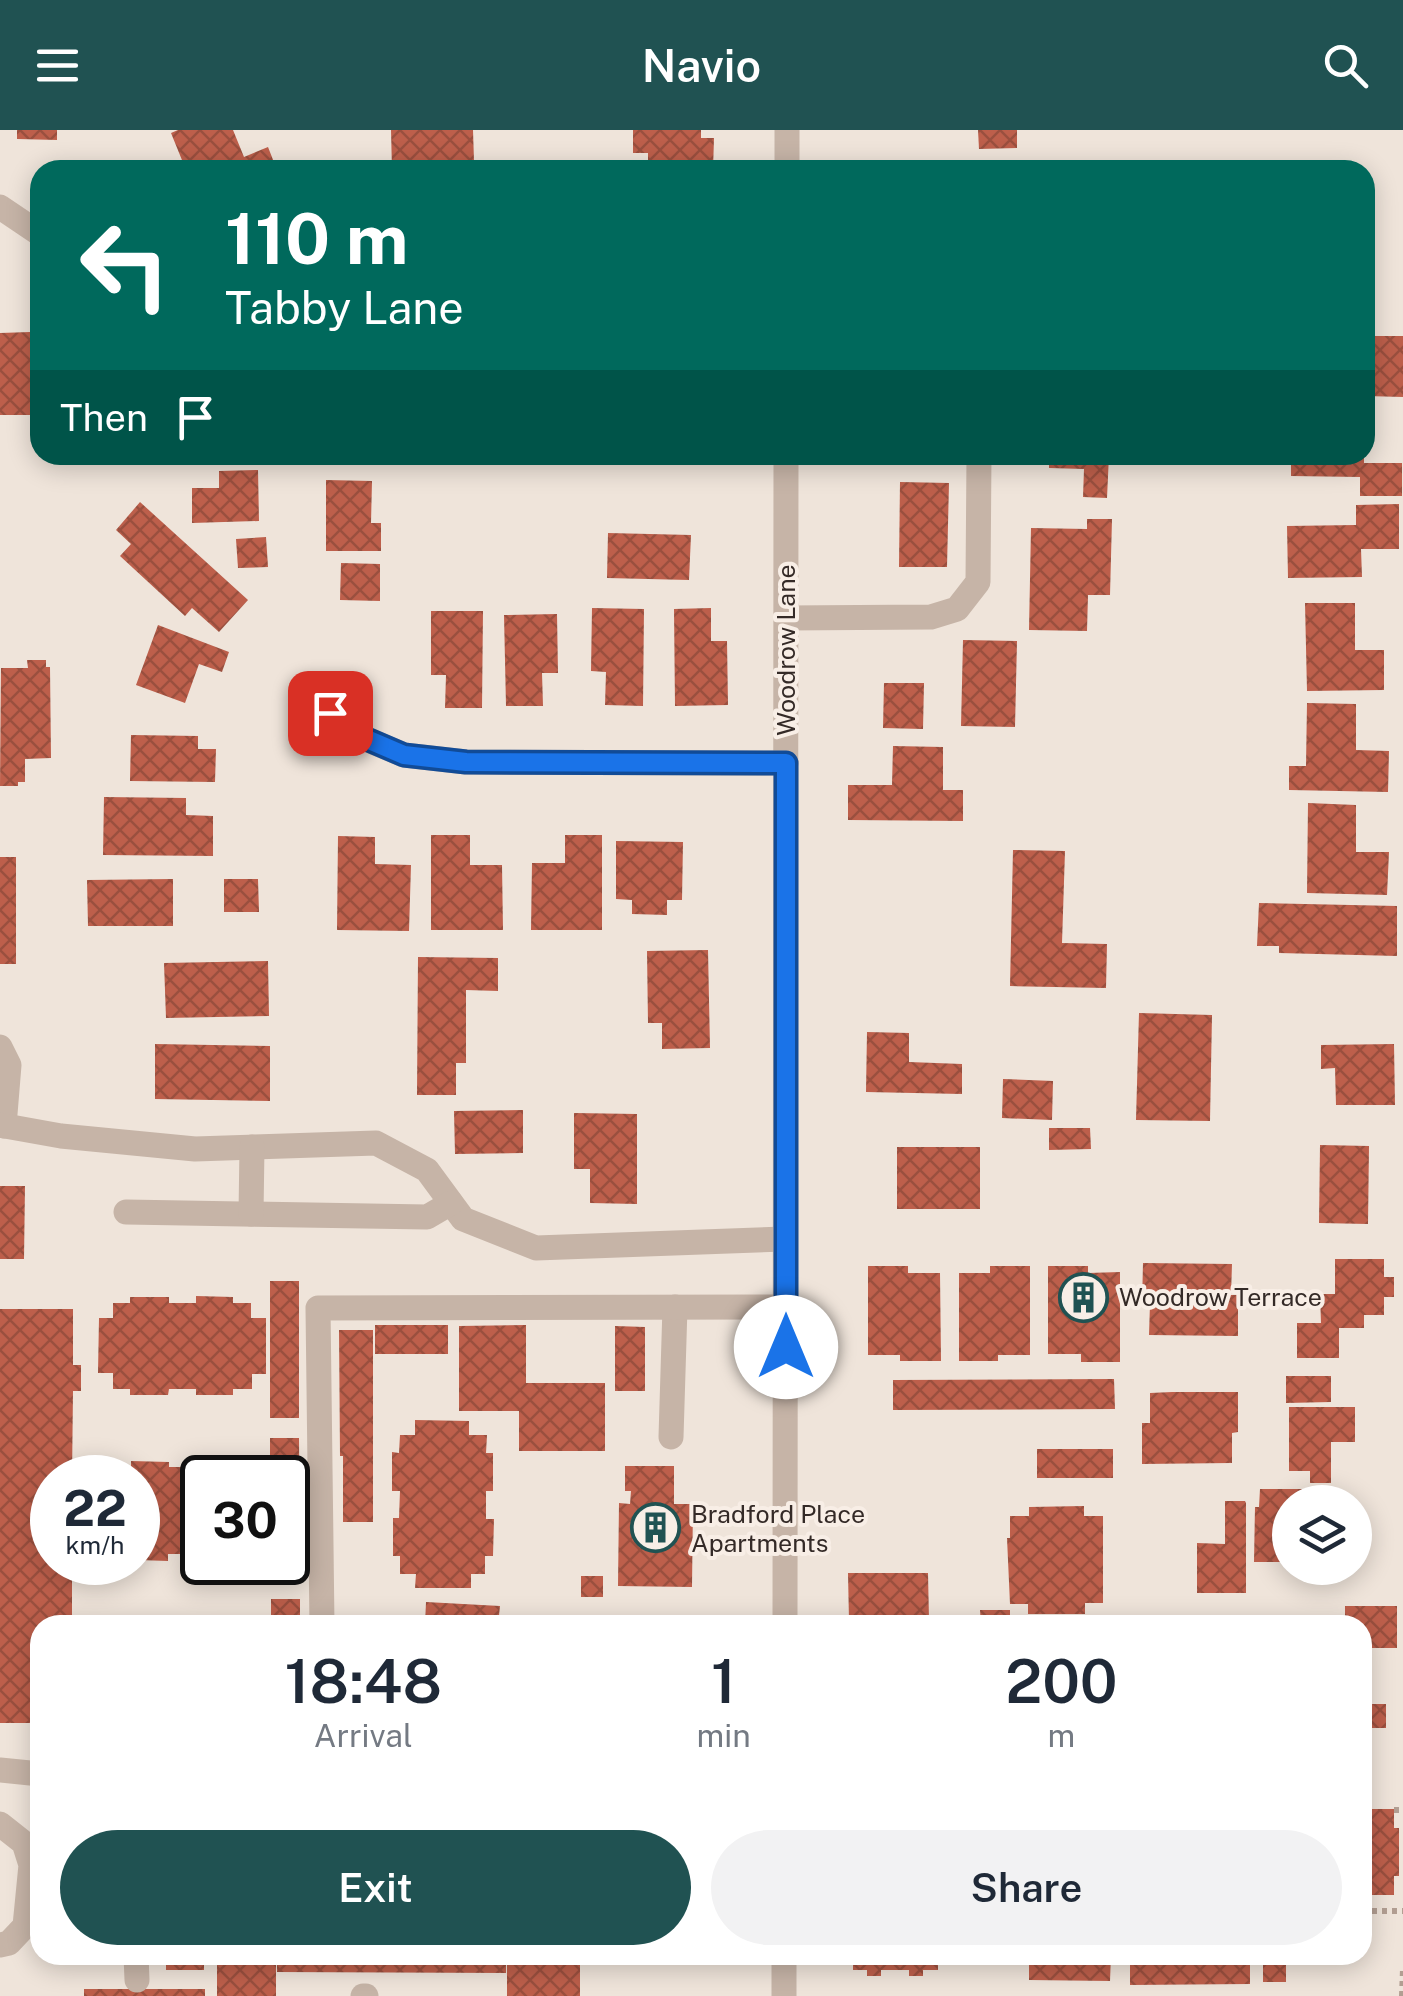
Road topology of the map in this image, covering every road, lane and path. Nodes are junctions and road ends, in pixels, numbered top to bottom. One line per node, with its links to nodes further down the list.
1 (787, 130): 2 (street)
2 (787, 160)
3 (0, 207): 4 (street)
4 (30, 227)
5 (786, 465): 7 (street, Woodrow Lane)
6 (979, 465): 7 (street)
7 (786, 618): 9 (street, Woodrow Lane)
8 (330, 713): 9 (street)
9 (786, 763): 16 (street, Woodrow Lane)
10 (0, 1047): 11 (street)
11 (2, 1126): 12 (street)
12 (252, 1147): 13 (street); 15 (street)
13 (451, 1203): 15 (street); 16 (street)
14 (126, 1212): 15 (street)
15 (250, 1214)
16 (786, 1239): 18 (street, Woodrow Lane)
17 (674, 1307): 18 (street); 19 (street); 20 (street)
18 (786, 1307): 21 (street, Woodrow Lane)
19 (671, 1437)
20 (322, 1615)
21 (785, 1615)
22 (0, 1770): 23 (street)
23 (30, 1773)
24 (0, 1824): 25 (street)
25 (30, 1862)
26 (30, 1875): 29 (street)
27 (1372, 1911): 28 (path)
28 (1403, 1911)
29 (0, 1945)
30 (784, 1965): 32 (street)
31 (1403, 1969): 33 (path)
32 (784, 1996)
33 (1402, 1996)

